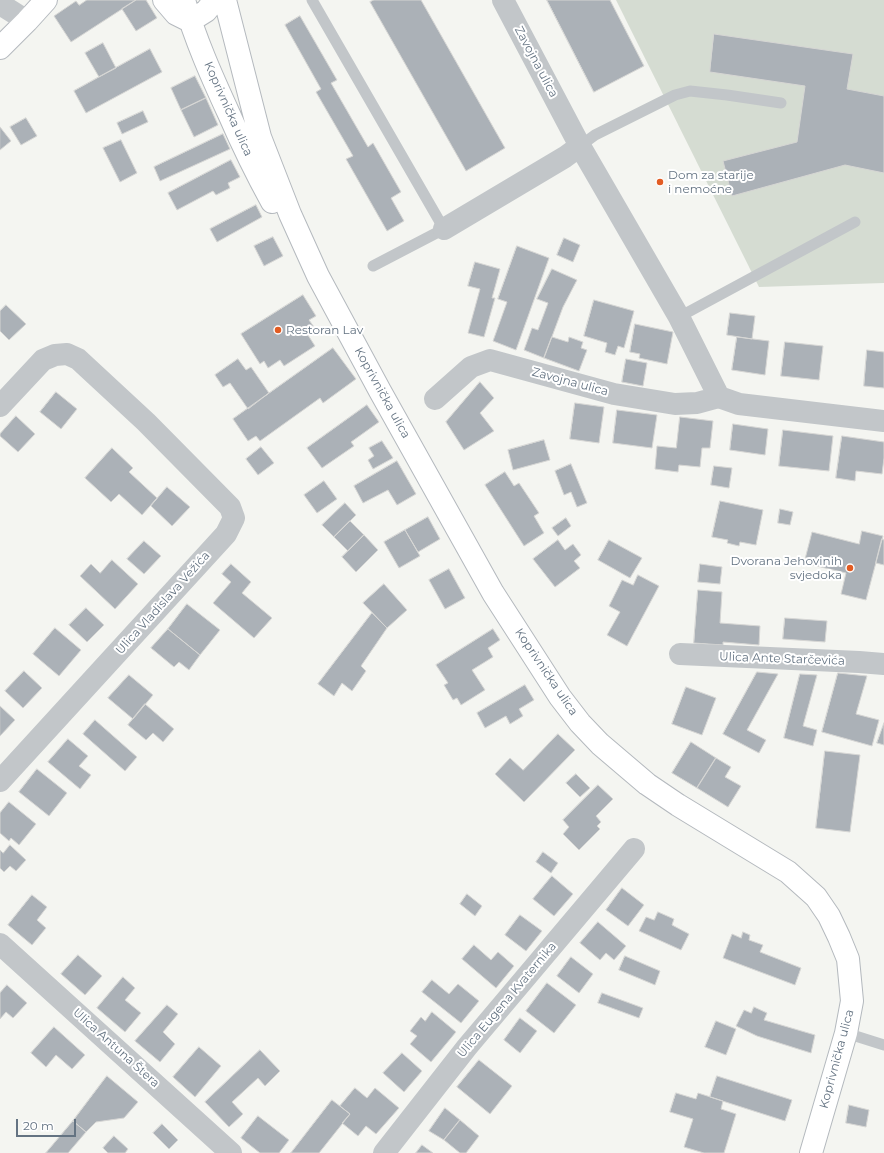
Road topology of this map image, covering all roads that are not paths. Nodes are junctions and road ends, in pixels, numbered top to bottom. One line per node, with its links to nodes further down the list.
1 (46, 0): 9 (main road)
2 (164, 0): 10 (main road)
3 (184, 0): 10 (main road, Koprivnička ulica)
4 (215, 0): 10 (main road)
5 (226, 0): 17 (main road, Koprivnička ulica)
6 (312, 0): 15 (lane)
7 (503, 0): 13 (street, Zavojna ulica)
8 (0, 4): 9 (street)
9 (27, 21): 11 (main road)
10 (190, 21): 17 (main road, Koprivnička ulica)
11 (0, 48)
12 (781, 103): 13 (lane)
13 (580, 146): 15 (street); 18 (street, Zavojna ulica)
14 (855, 222): 18 (lane)
15 (444, 229): 16 (lane)
16 (373, 266)
17 (318, 276): 28 (main road, Koprivnička ulica)
18 (679, 317): 19 (street, Zavojna ulica)
19 (719, 397): 20 (street, Zavojna ulica); 22 (street)
20 (435, 399)
21 (0, 406): 25 (street, Ulica Vladislava Vežića)
22 (884, 421)
23 (680, 654): 24 (street, Ulica Ante Starčevića)
24 (884, 664)
25 (0, 781)
26 (634, 849): 31 (street, Ulica Eugena Kvaternika)
27 (0, 944): 30 (street, Ulica Antuna Štera)
28 (846, 1033): 29 (lane); 32 (main road, Koprivnička ulica)
29 (884, 1045)
30 (231, 1153)
31 (384, 1153)
32 (812, 1153)

